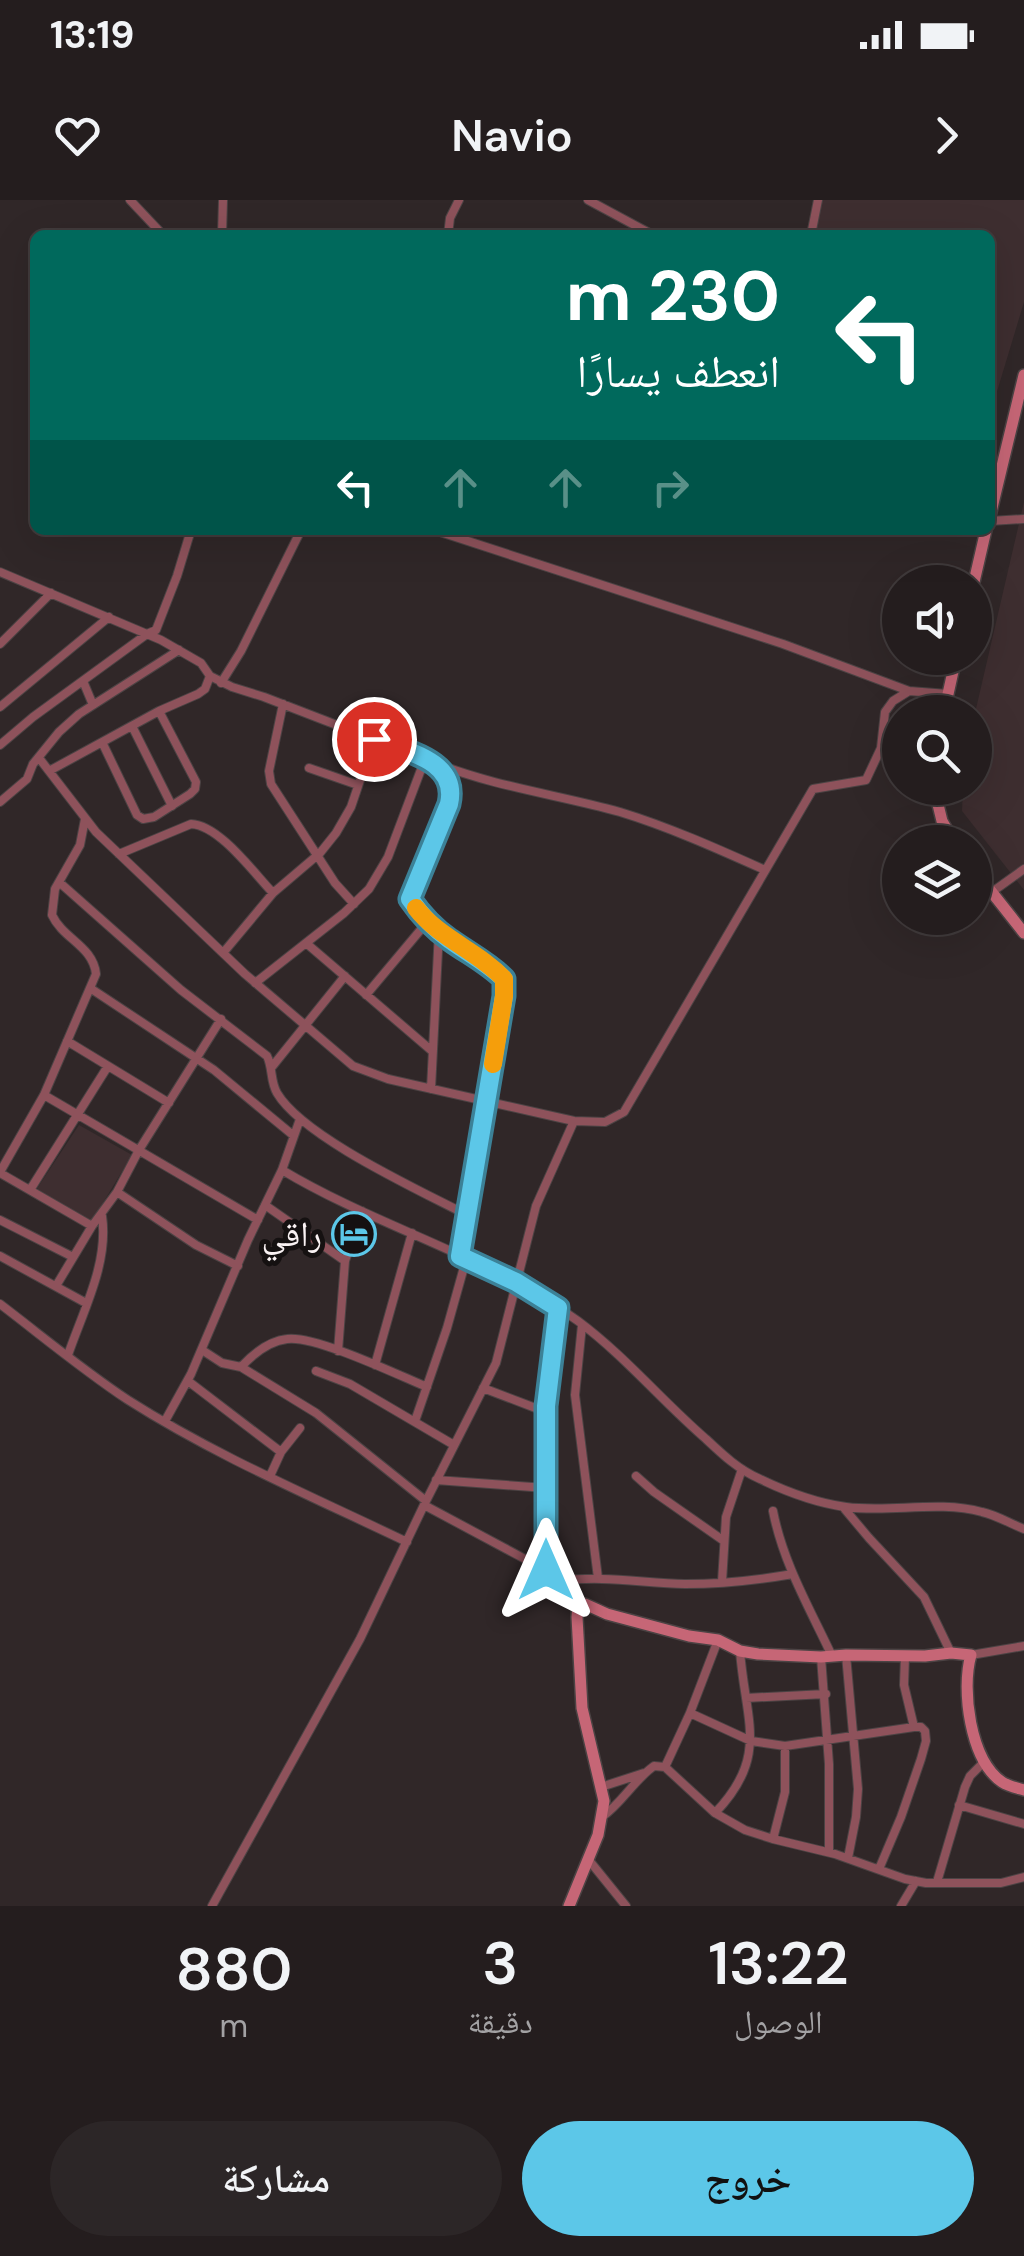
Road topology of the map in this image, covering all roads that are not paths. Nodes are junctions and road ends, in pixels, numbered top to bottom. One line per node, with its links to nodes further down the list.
1 (130, 200): 6 (street)
2 (224, 200): 7 (street)
3 (460, 200): 8 (street)
4 (588, 200): 9 (street)
5 (818, 200): 10 (street)
6 (158, 230)
7 (222, 230)
8 (449, 230)
9 (644, 230)
10 (811, 230)
11 (1024, 375): 12 (street)
12 (995, 498)
13 (995, 519): 14 (street)
14 (1024, 520)
15 (189, 535): 23 (street)
16 (298, 535): 29 (street)
17 (449, 535): 30 (street)
18 (985, 535): 19 (street)
19 (978, 565)
20 (0, 572): 21 (street)
21 (51, 593): 22 (street); 24 (street)
22 (109, 616): 23 (street); 33 (street)
23 (148, 634): 25 (street); 28 (street)
24 (0, 644)
25 (179, 650): 27 (street); 34 (street)
26 (952, 675): 31 (street)
27 (210, 676): 29 (street); 35 (street)
28 (82, 680): 34 (street); 39 (street)
29 (220, 682): 32 (street)
30 (909, 691): 31 (street); 51 (street)
31 (948, 694)
32 (282, 704): 37 (street); 49 (street)
33 (0, 706)
34 (93, 706): 40 (street)
35 (159, 711): 36 (street); 46 (street)
36 (132, 726): 38 (street); 46 (street)
37 (374, 739): 41 (street); 44 (street)
38 (102, 742): 43 (street); 46 (street)
39 (0, 745)
40 (38, 758): 43 (street); 45 (street)
41 (424, 759): 51 (street); 55 (street); 56 (street)
42 (309, 768): 44 (street)
43 (49, 771): 47 (street)
44 (358, 785): 49 (street)
45 (0, 802)
46 (172, 806)
47 (85, 820): 48 (street); 52 (street)
48 (119, 854): 54 (street); 60 (street)
49 (316, 856): 54 (street); 55 (street)
50 (1024, 869): 53 (street)
51 (766, 870): 78 (street)
52 (59, 882): 63 (street); 65 (street)
53 (992, 892): 58 (street)
54 (273, 893): 60 (street)
55 (354, 904): 59 (street)
56 (428, 920): 57 (street); 64 (street)
57 (439, 931): 68 (street); 74 (street)
58 (1024, 932)
59 (306, 943): 61 (street); 62 (street)
60 (223, 953): 62 (street)
61 (345, 976): 64 (street); 66 (street)
62 (255, 982): 66 (street)
63 (90, 988): 67 (street); 69 (street)
64 (366, 995): 68 (street)
65 (220, 1019): 69 (street); 71 (street)
66 (305, 1025): 71 (street); 72 (street)
67 (67, 1041): 70 (street); 73 (street)
68 (432, 1051): 72 (street)
69 (196, 1059): 75 (street); 79 (street)
70 (108, 1066): 75 (street); 76 (street)
71 (272, 1068): 77 (street)
72 (431, 1089): 74 (street)
73 (44, 1095): 76 (street); 82 (street)
74 (486, 1101): 78 (street); 88 (street)
75 (168, 1103): 80 (street)
76 (78, 1115): 80 (street); 83 (street)
77 (300, 1119): 79 (street); 88 (street)
78 (574, 1121): 98 (street)
79 (294, 1136): 81 (street)
80 (139, 1150): 84 (street); 90 (street)
81 (282, 1170): 85 (street); 86 (street)
82 (0, 1172): 83 (street)
83 (30, 1190): 91 (street)
84 (117, 1192): 87 (street); 97 (street)
85 (265, 1204): 90 (street); 96 (street)
86 (362, 1211): 92 (street); 96 (street)
87 (102, 1214): 91 (street); 100 (street)
88 (467, 1216): 95 (street)
89 (0, 1220): 94 (street)
90 (258, 1220): 97 (street)
91 (92, 1226): 94 (street)
92 (412, 1233): 95 (street); 107 (street)
93 (0, 1256): 99 (street)
94 (73, 1257): 99 (street)
95 (463, 1258): 98 (street); 111 (street)
96 (345, 1261): 105 (street)
97 (238, 1266): 104 (street)
98 (516, 1282): 102 (street); 112 (street)
99 (56, 1286): 100 (street)
100 (86, 1303): 106 (street)
101 (0, 1304): 106 (street)
102 (558, 1308): 103 (street); 113 (street)
103 (582, 1324): 119 (street); 132 (street)
104 (202, 1350): 108 (street); 110 (street)
105 (338, 1351): 107 (street); 108 (street)
106 (68, 1355): 114 (street)
107 (375, 1365): 111 (street)
108 (242, 1367): 124 (street)
109 (316, 1370): 115 (street)
110 (188, 1381): 114 (street); 118 (street)
111 (426, 1388): 115 (street)
112 (483, 1388): 113 (street); 117 (street)
113 (546, 1412): 123 (street)
114 (165, 1422): 120 (street)
115 (415, 1422): 117 (street)
116 (300, 1428): 118 (street)
117 (454, 1444): 122 (street)
118 (281, 1452): 120 (street)
119 (742, 1469): 125 (street); 128 (street)
120 (270, 1476): 129 (street)
121 (636, 1476): 128 (street)
122 (436, 1480): 123 (street); 124 (street)
123 (546, 1488): 130 (street)
124 (425, 1503): 129 (street); 130 (street)
125 (844, 1507): 127 (street); 139 (street)
126 (773, 1511): 131 (street)
127 (1024, 1530)
128 (724, 1541): 134 (street)
129 (406, 1542): 168 (street)
130 (546, 1570): 133 (street)
131 (793, 1574): 134 (street); 141 (street)
132 (598, 1578): 133 (street); 134 (street)
133 (561, 1580): 135 (street)
134 (722, 1582)
135 (578, 1605): 136 (street); 154 (street)
136 (718, 1640): 138 (street); 145 (street)
137 (1024, 1646): 140 (street)
138 (740, 1651): 141 (street); 144 (street)
139 (951, 1653): 140 (street); 142 (street)
140 (971, 1655): 151 (street)
141 (833, 1656): 142 (street); 143 (street); 147 (street)
142 (905, 1656): 146 (street)
143 (826, 1694): 144 (street); 149 (street)
144 (746, 1698): 148 (street)
145 (690, 1713): 148 (street); 152 (street)
146 (914, 1727): 147 (street); 164 (street)
147 (855, 1736): 149 (street); 162 (street)
148 (751, 1740): 150 (street); 157 (street)
149 (828, 1740): 150 (street); 161 (street)
150 (785, 1746): 160 (street)
151 (984, 1762): 155 (street); 156 (street)
152 (665, 1767): 153 (street); 157 (street)
153 (645, 1772): 154 (street); 158 (street)
154 (601, 1787): 158 (street)
155 (1024, 1790)
156 (959, 1806): 159 (street); 167 (street)
157 (715, 1812): 160 (street)
158 (602, 1818): 163 (street)
159 (1024, 1824)
160 (773, 1839): 161 (street)
161 (829, 1852): 162 (street)
162 (848, 1858): 164 (street)
163 (588, 1859): 169 (street); 170 (street)
164 (878, 1868): 166 (street)
165 (1024, 1878): 167 (street)
166 (916, 1880): 167 (street); 171 (street)
167 (936, 1882)
168 (212, 1906)
169 (569, 1906)
170 (626, 1906)
171 (901, 1906)

